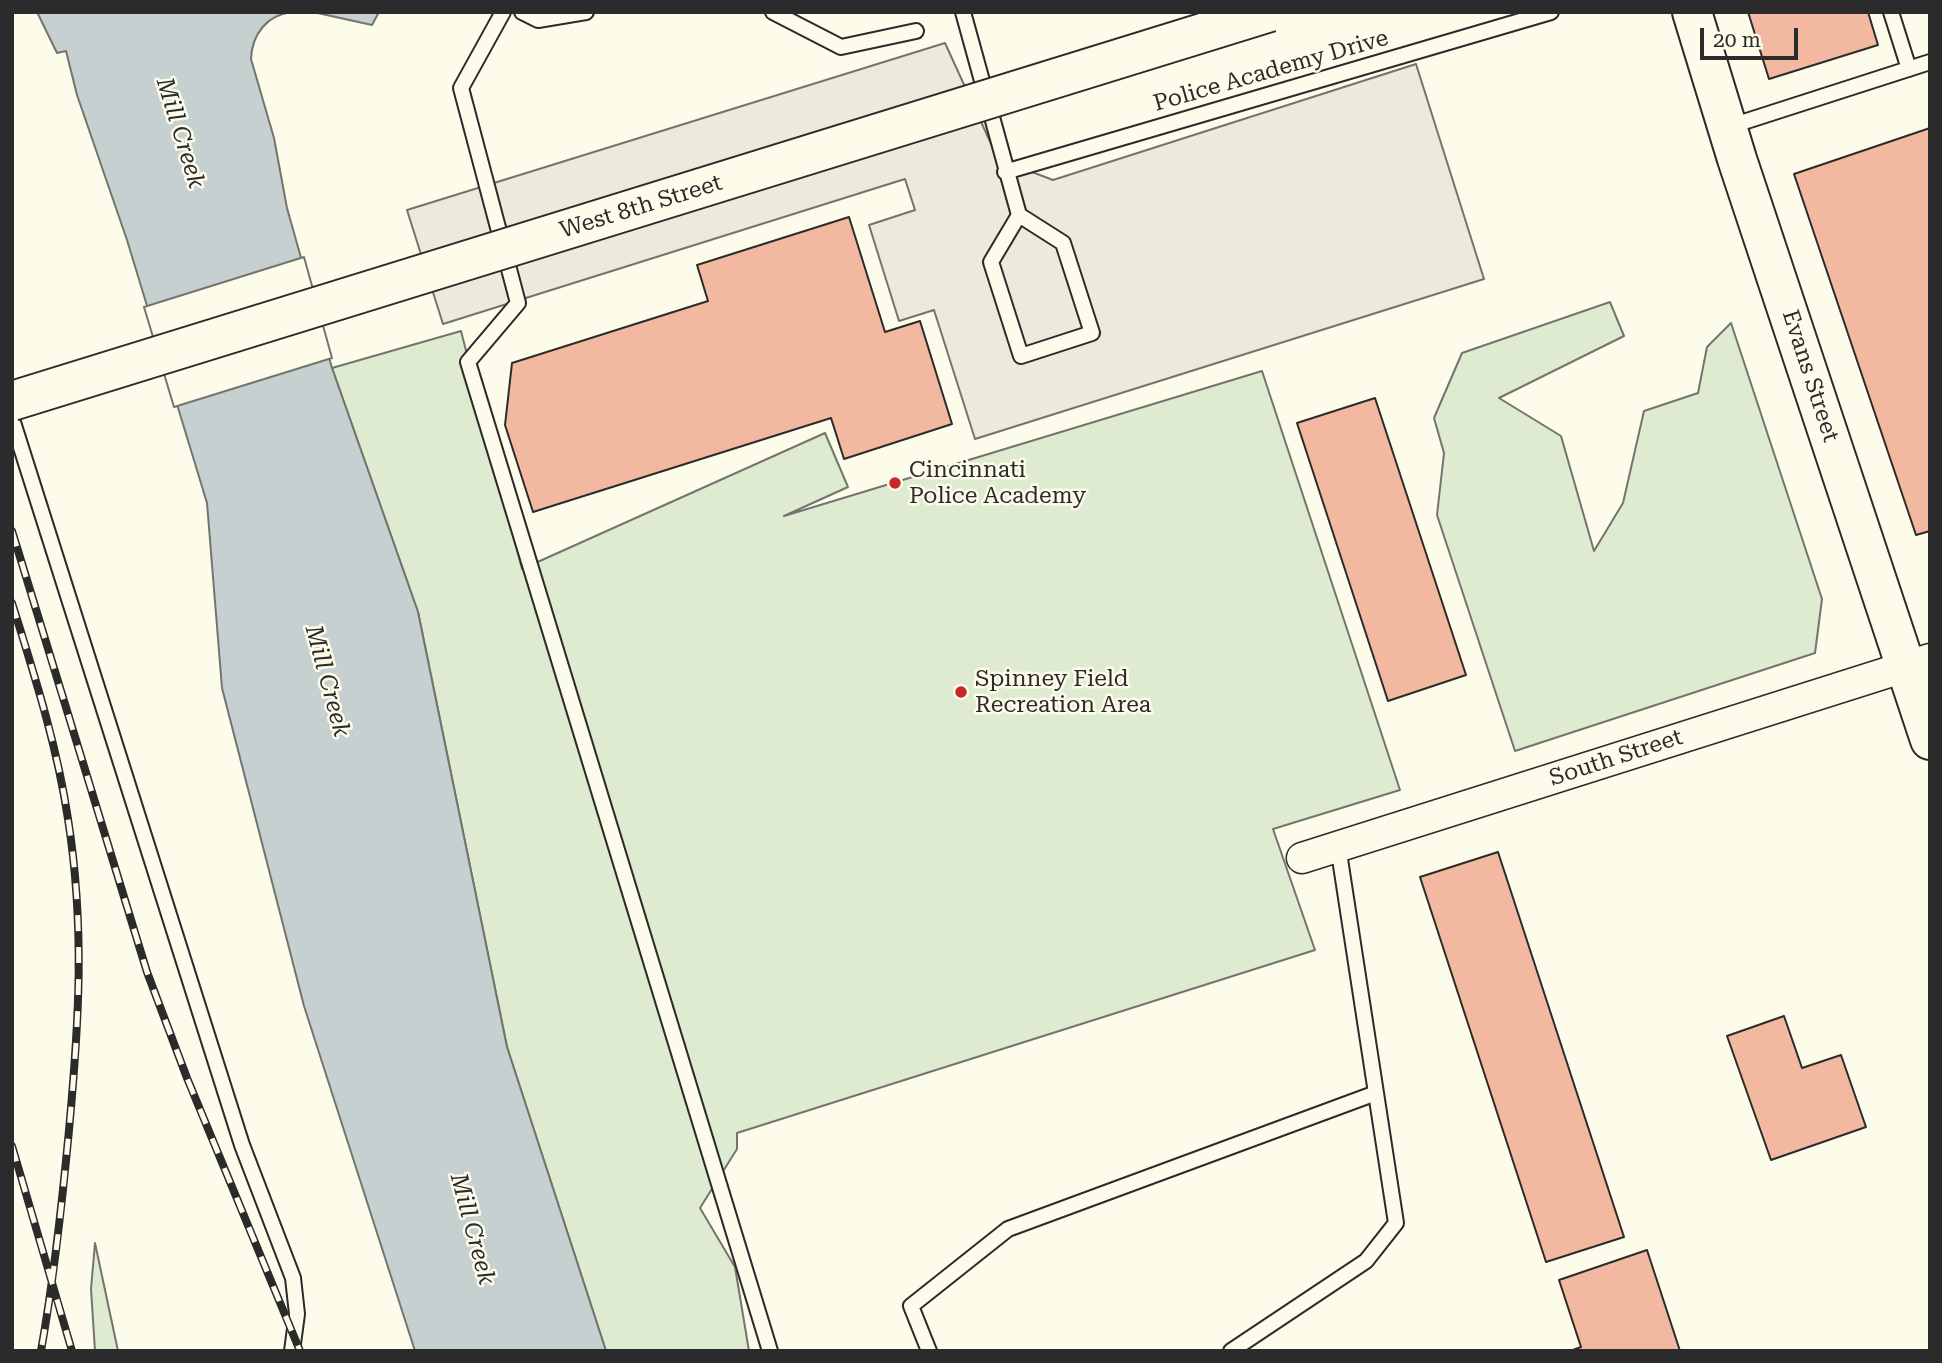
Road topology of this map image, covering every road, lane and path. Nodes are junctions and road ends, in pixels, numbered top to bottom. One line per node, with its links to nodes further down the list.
1 (503, 12): 24 (lane)
2 (522, 12): 3 (lane)
3 (586, 12)
4 (773, 12): 10 (lane)
5 (963, 12): 14 (lane)
6 (1270, 12): 16 (main road, West 8th Street, bridge)
7 (1551, 12): 14 (lane, Police Academy Drive)
8 (1692, 12): 13 (main road, Evans Street)
9 (1891, 12): 12 (lane)
10 (916, 31)
11 (1930, 62): 12 (lane)
12 (1909, 69): 13 (lane)
13 (1727, 128): 18 (main road, Evans Street)
14 (1004, 172): 15 (lane)
15 (1018, 215): 15 (lane)
16 (12, 401)
17 (12, 419): 23 (lane)
18 (1918, 663): 19 (main road, Evans Street); 20 (street, South Street)
19 (1930, 740)
20 (1338, 846): 21 (street, South Street); 22 (lane)
21 (1302, 858)
22 (1376, 1093): 25 (lane); 26 (lane)
23 (292, 1351)
24 (771, 1351)
25 (929, 1351)
26 (1231, 1351)

